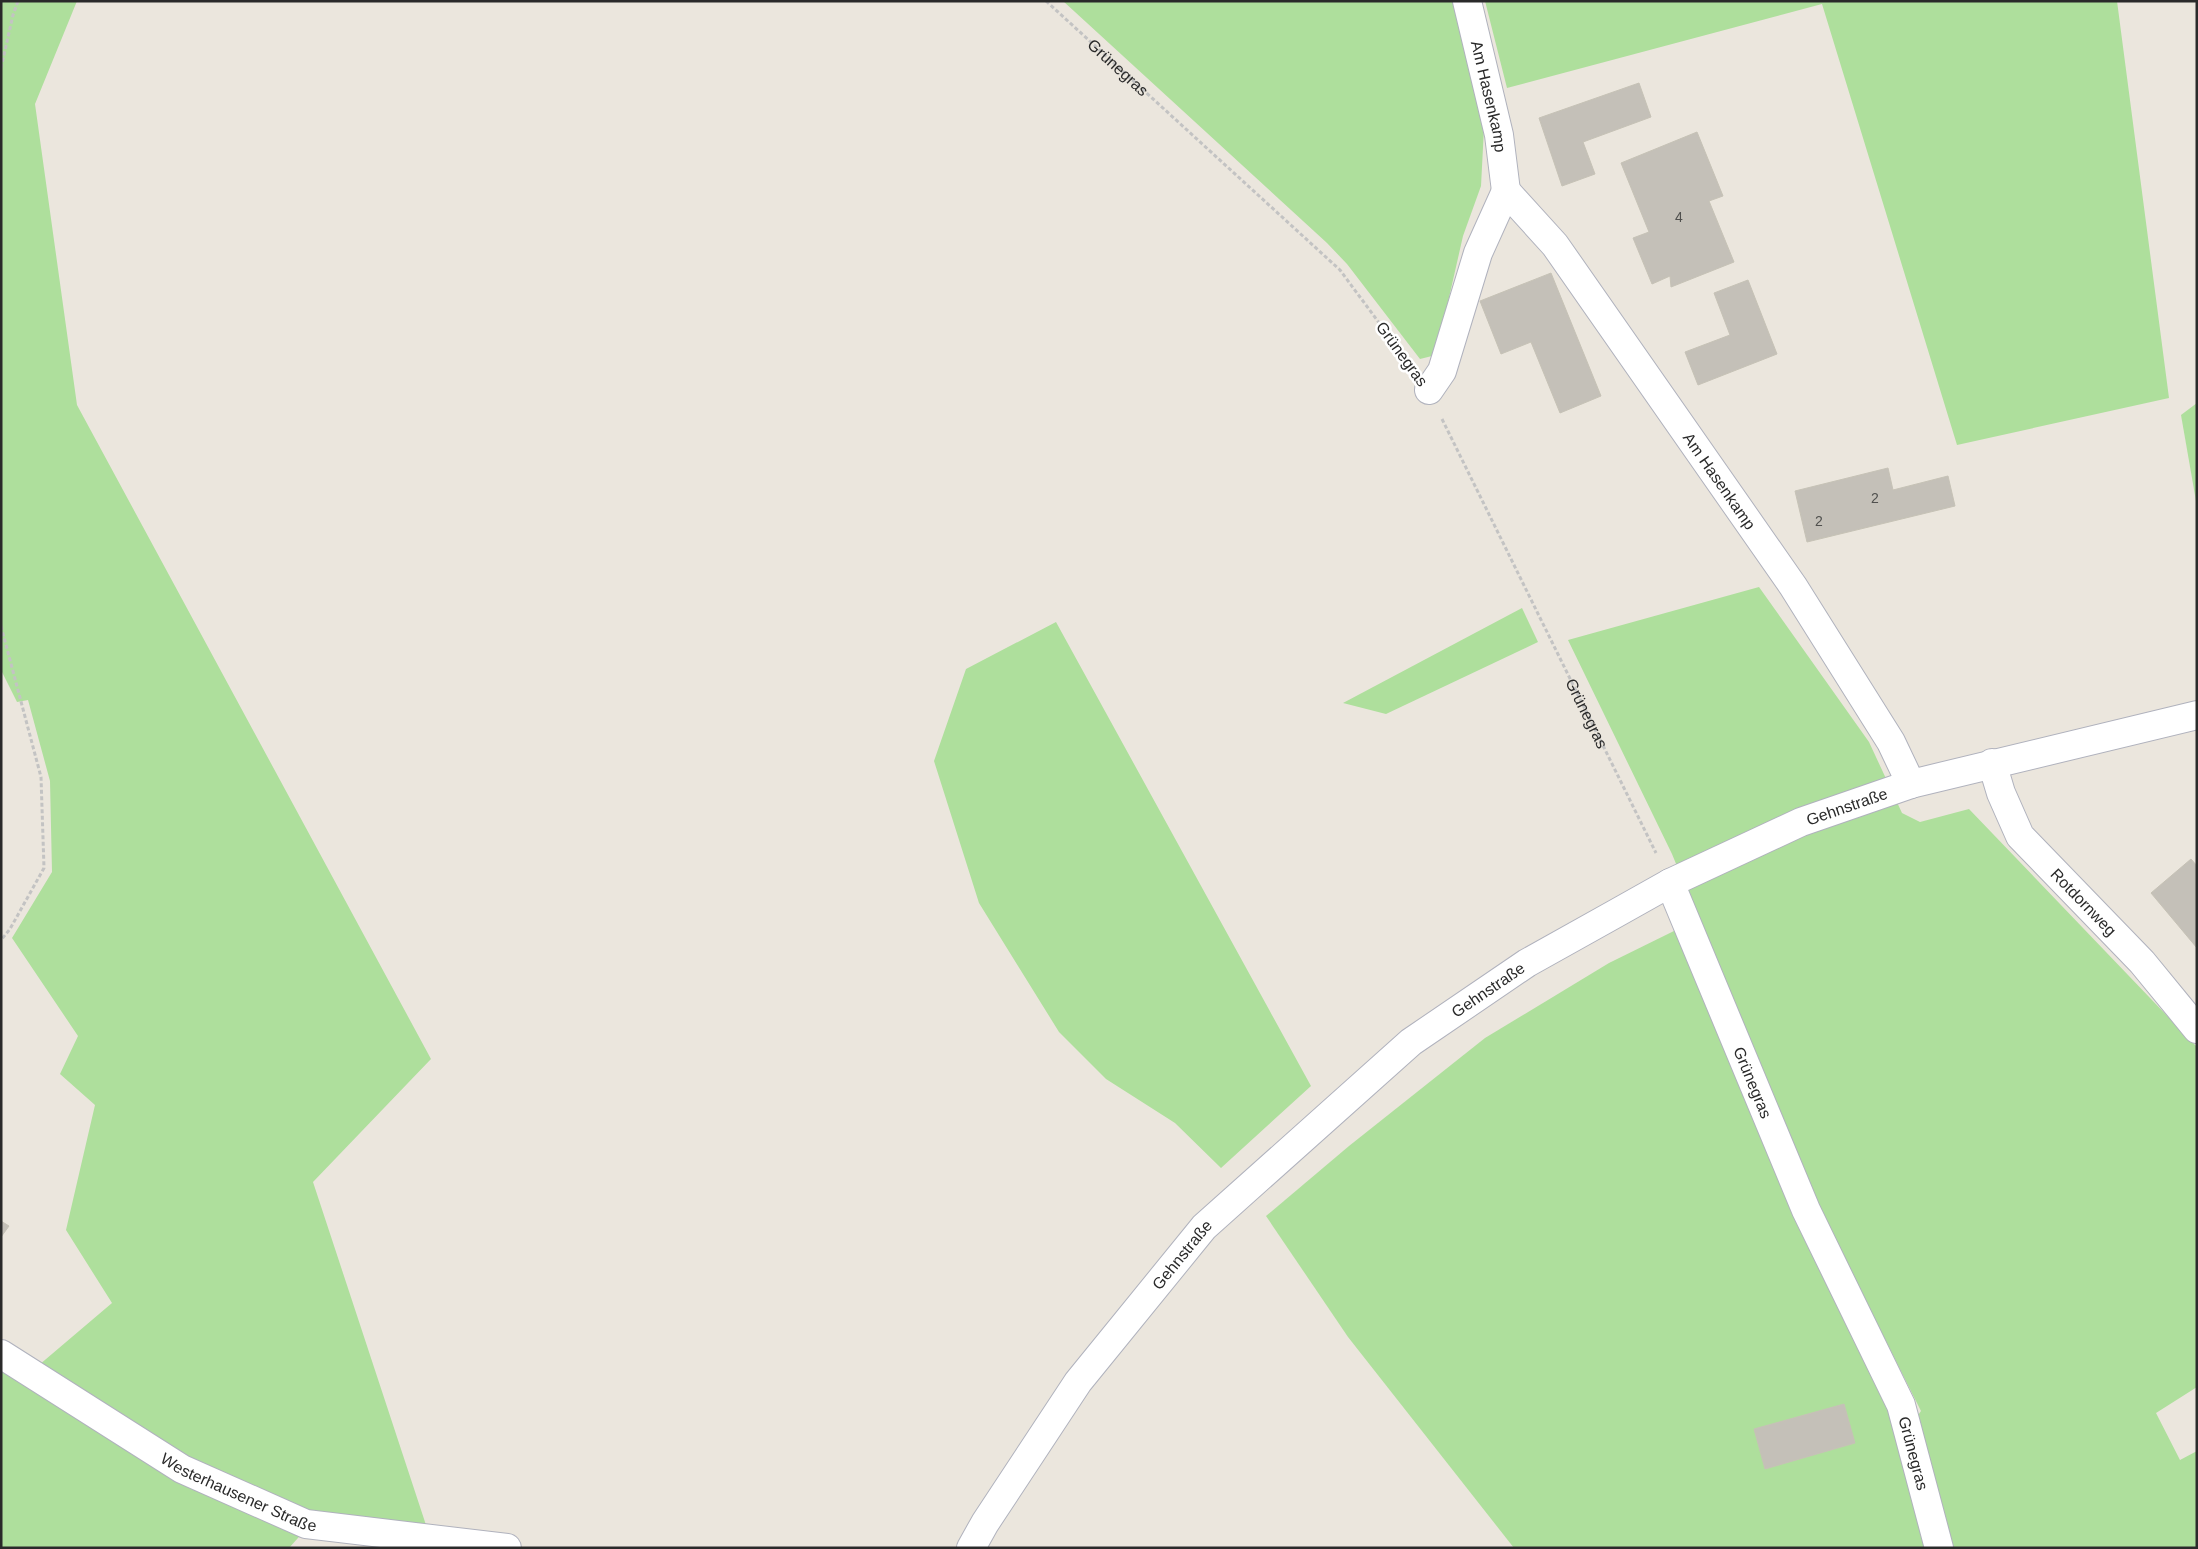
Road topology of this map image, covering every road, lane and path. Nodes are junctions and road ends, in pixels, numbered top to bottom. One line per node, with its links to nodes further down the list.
1 (18, 1): 4 (path)
2 (1046, 1): 6 (path, Grünegras)
3 (1467, 1): 5 (street, Am Hasenkamp)
4 (1, 68)
5 (1506, 191): 6 (street); 10 (street, Am Hasenkamp)
6 (1429, 390): 11 (path, Grünegras)
7 (1, 626): 12 (path)
8 (2197, 716): 9 (street, Gehnstraße)
9 (1992, 763): 10 (street, Gehnstraße); 13 (street, Rotdornweg)
10 (1911, 784): 11 (street, Gehnstraße)
11 (1670, 883): 16 (street, Gehnstraße); 17 (street, Grünegras)
12 (1, 940)
13 (2197, 1029)
14 (1, 1354): 15 (street, Westerhausener Straße)
15 (507, 1548)
16 (971, 1548)
17 (1939, 1548)

